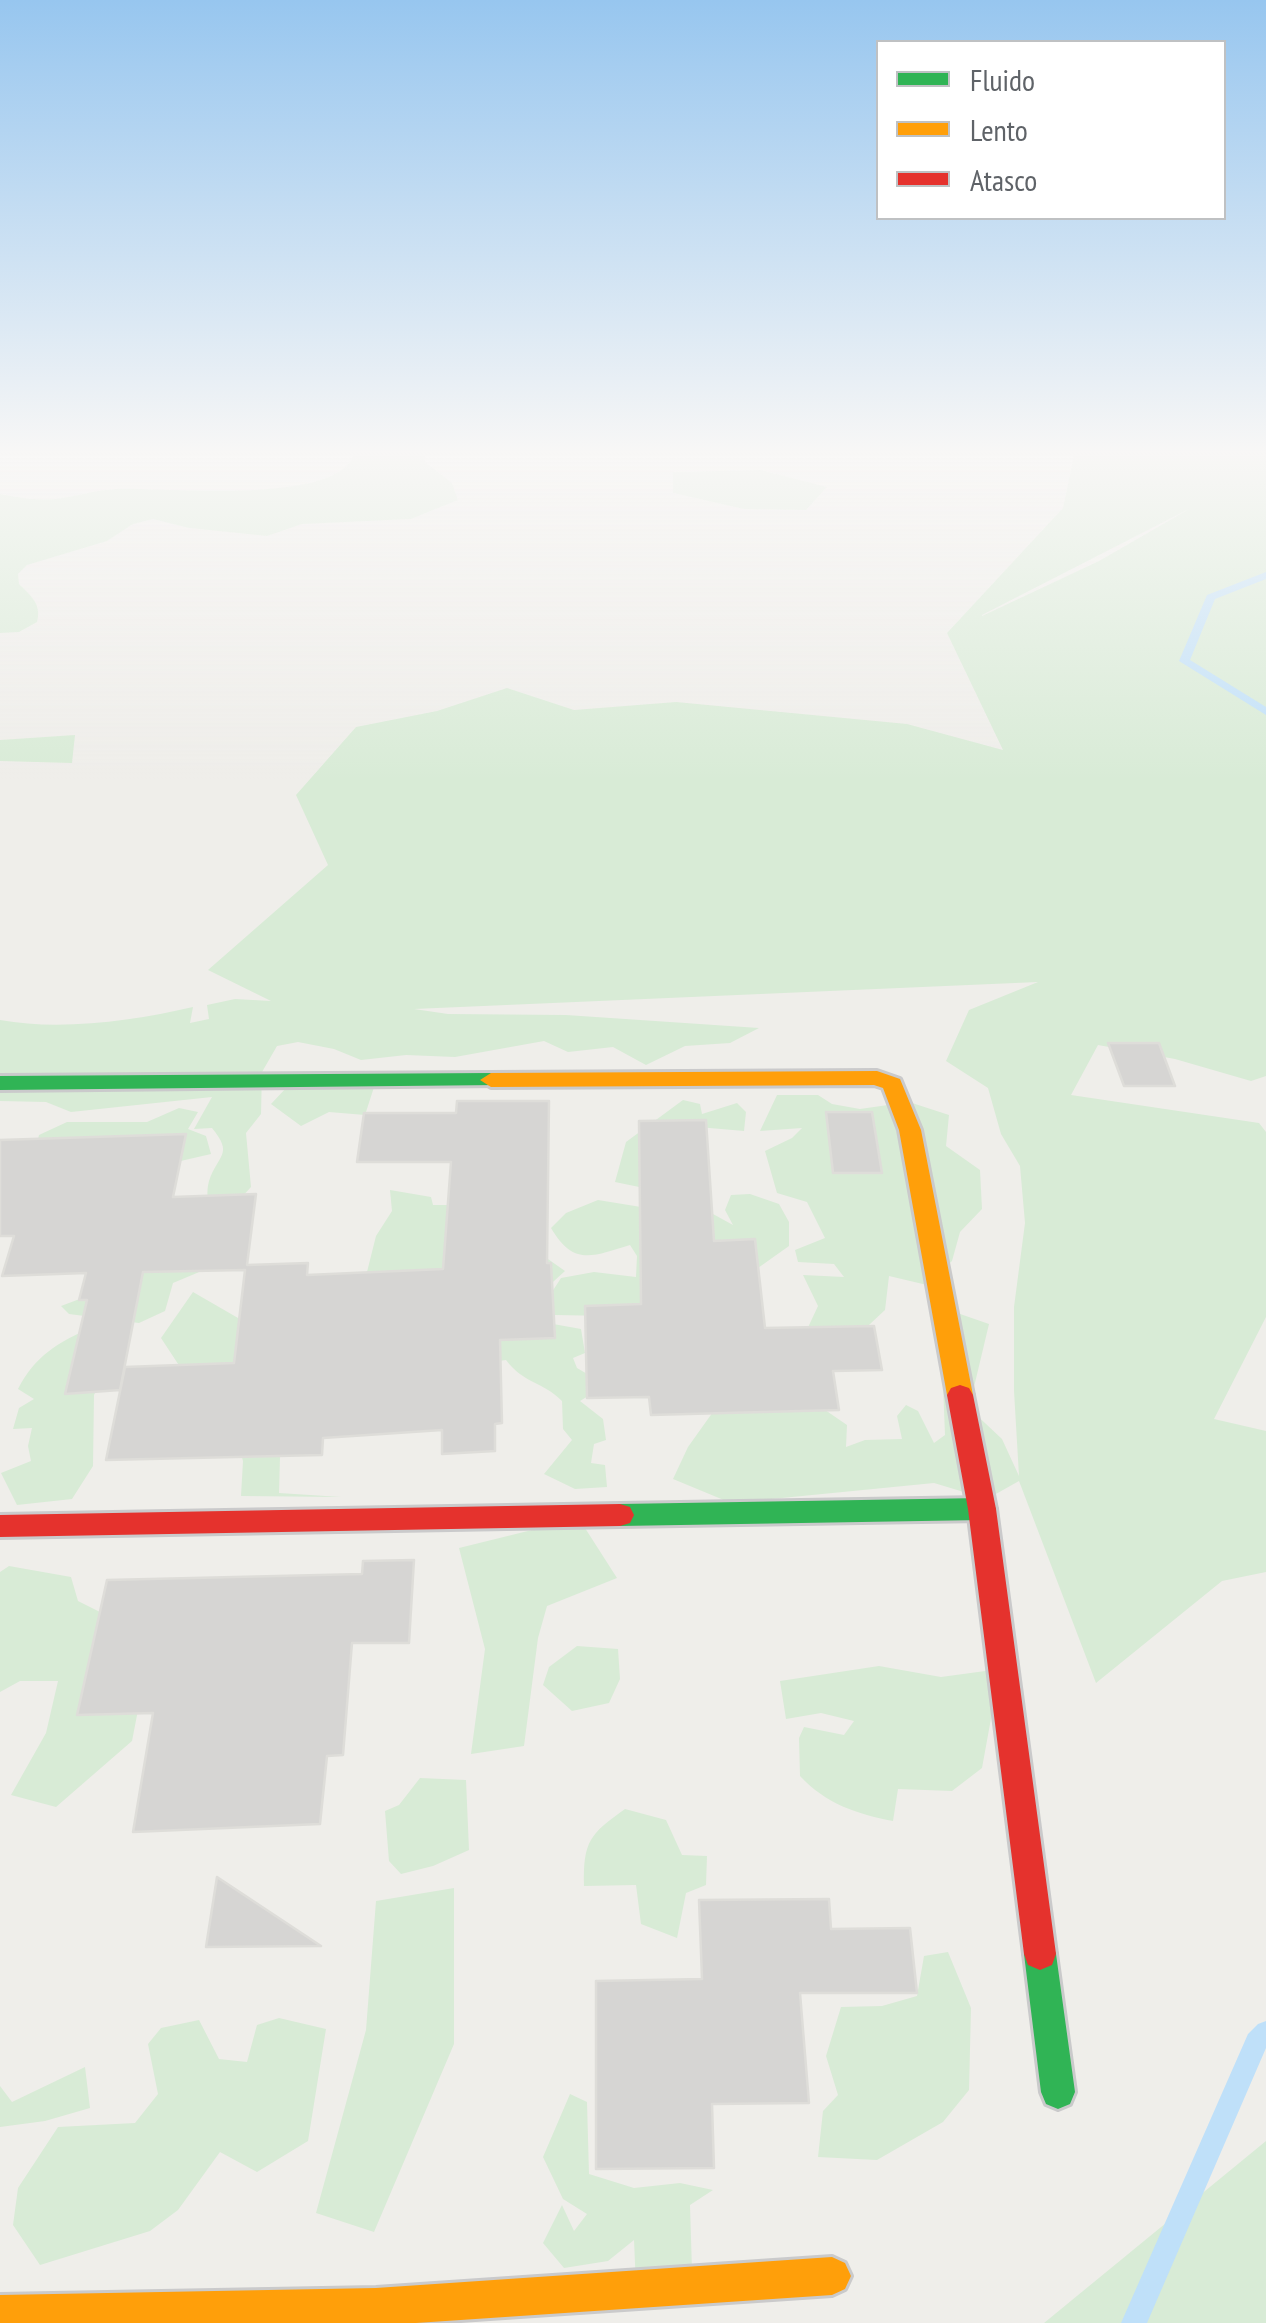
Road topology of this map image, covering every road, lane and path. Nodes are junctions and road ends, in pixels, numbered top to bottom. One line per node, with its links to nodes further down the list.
1 (0, 1083): 2 (street)
2 (982, 1509): 3 (street); 4 (street)
3 (0, 1526)
4 (1058, 2092)
5 (832, 2276): 6 (street)
6 (0, 2314)

